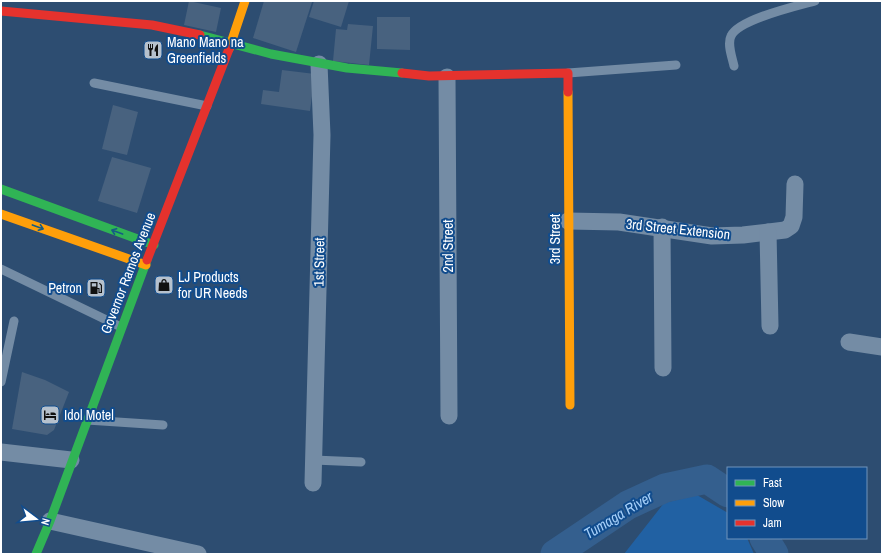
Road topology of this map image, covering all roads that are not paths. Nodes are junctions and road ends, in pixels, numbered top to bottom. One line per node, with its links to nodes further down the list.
1 (245, 1): 4 (main road, Governor Ramos Avenue)
2 (815, 1): 7 (lane)
3 (1, 11): 4 (main road)
4 (231, 43): 5 (main road); 11 (main road, Governor Ramos Avenue)
5 (319, 64): 9 (main road); 34 (street, 1st Street)
6 (676, 65): 8 (lane)
7 (734, 66)
8 (568, 73): 9 (main road); 15 (main road, 3rd Street)
9 (447, 77): 29 (street, 2nd Street)
10 (94, 83): 11 (lane)
11 (207, 106): 18 (main road, Governor Ramos Avenue)
12 (795, 184): 17 (street, 3rd Street Extension)
13 (1, 190): 18 (main road, one-way to 13)
14 (1, 214): 19 (main road, one-way to 19)
15 (568, 221): 16 (street, 3rd Street Extension); 28 (main road, 3rd Street)
16 (662, 227): 17 (street, 3rd Street Extension); 26 (street)
17 (768, 232): 22 (street)
18 (154, 245): 19 (main road, Governor Ramos Avenue)
19 (146, 266): 23 (main road, Governor Ramos Avenue)
20 (1, 269): 23 (lane)
21 (14, 322): 27 (lane)
22 (770, 326)
23 (121, 327): 30 (main road, Governor Ramos Avenue)
24 (849, 342): 25 (street)
25 (882, 347)
26 (663, 368)
27 (1, 382)
28 (570, 405)
29 (449, 416)
30 (87, 420): 31 (lane); 33 (main road, Governor Ramos Avenue)
31 (163, 426)
32 (1, 452): 33 (street)
33 (71, 460): 37 (main road, Governor Ramos Avenue)
34 (314, 460): 35 (lane); 36 (street, 1st Street)
35 (361, 462)
36 (313, 483)
37 (50, 521): 38 (main road, Governor Ramos Avenue); 39 (street)
38 (36, 554)
39 (198, 554)

